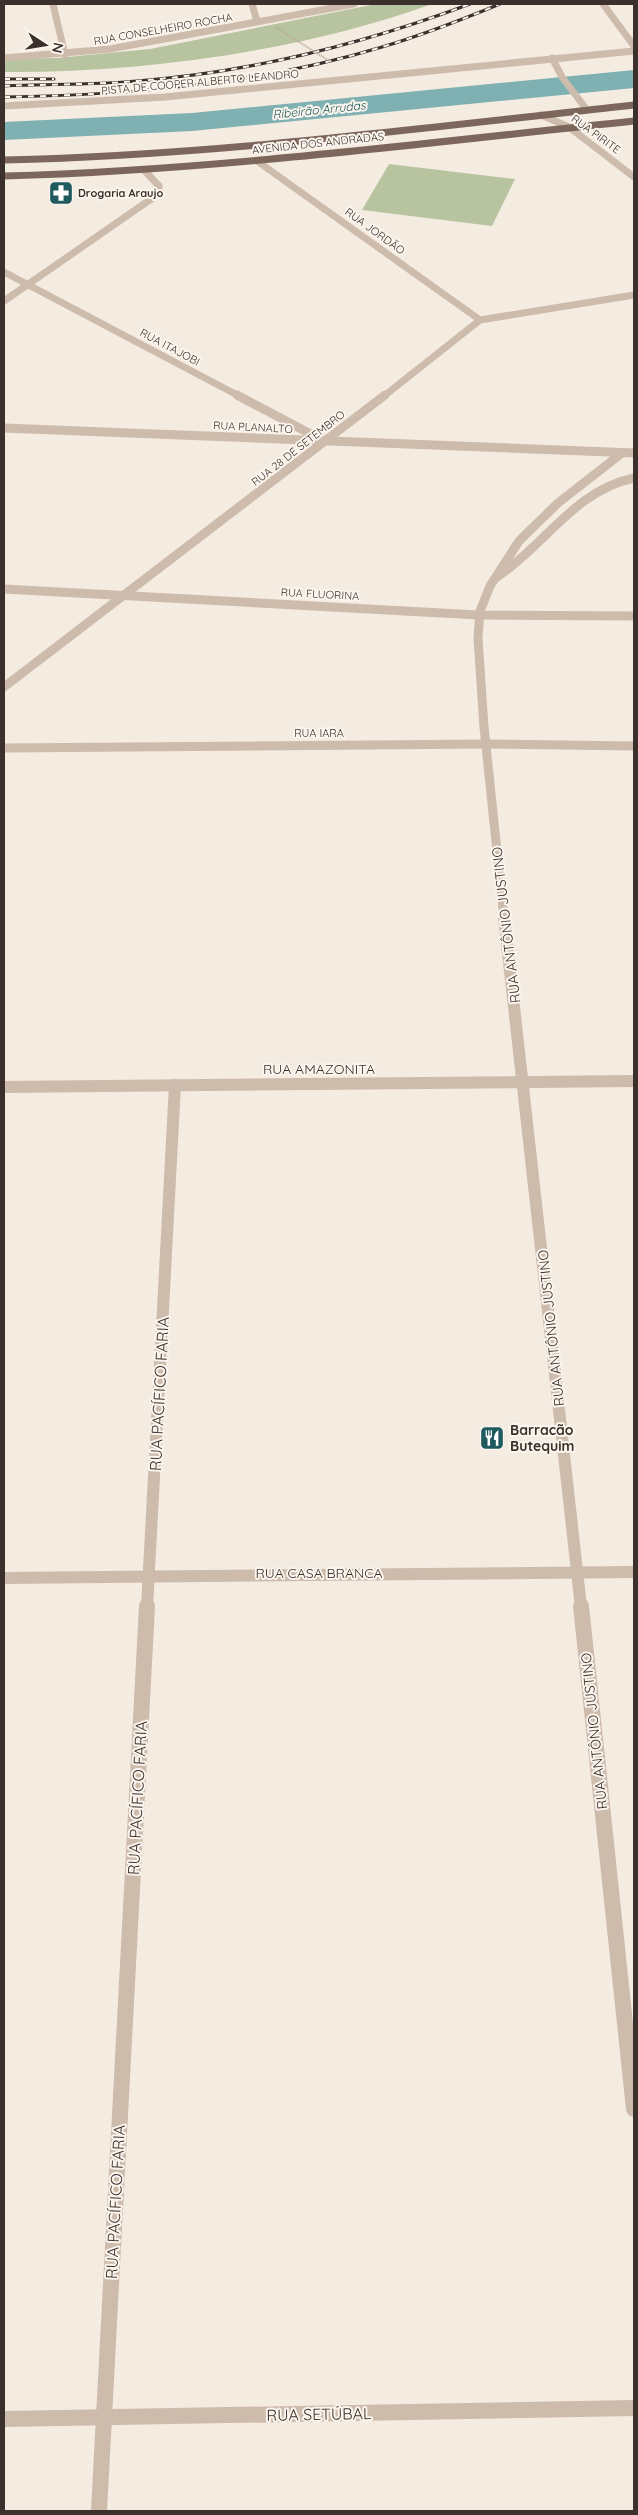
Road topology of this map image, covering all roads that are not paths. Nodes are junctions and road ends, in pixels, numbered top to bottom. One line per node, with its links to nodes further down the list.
1 (53, 4): 8 (street)
2 (252, 4): 5 (street)
3 (354, 4): 5 (street, RUA CONSELHEIRO ROCHA)
4 (603, 4): 6 (street)
5 (257, 21): 8 (street, RUA CONSELHEIRO ROCHA)
6 (634, 46)
7 (634, 51): 10 (street)
8 (65, 55): 9 (street, RUA CONSELHEIRO ROCHA)
9 (4, 58)
10 (552, 58): 11 (street, PISTA DE COOPER ALBERTO LEANDRO); 13 (street)
11 (4, 106)
12 (634, 106): 13 (main road, AVENIDA DOS ANDRADAS)
13 (585, 108): 14 (main road, AVENIDA DOS ANDRADAS)
14 (541, 115): 16 (street, RUA PIRITE); 17 (main road, AVENIDA DOS ANDRADAS)
15 (634, 121): 16 (main road, AVENIDA DOS ANDRADAS)
16 (570, 127): 19 (main road, AVENIDA DOS ANDRADAS); 22 (street, RUA PIRITE)
17 (252, 146): 18 (main road, AVENIDA DOS ANDRADAS); 19 (main road)
18 (4, 160)
19 (257, 161): 20 (main road, AVENIDA DOS ANDRADAS); 27 (street, RUA JORDÃO)
20 (144, 170): 21 (main road, AVENIDA DOS ANDRADAS); 24 (street)
21 (4, 176)
22 (634, 177)
23 (4, 272): 24 (street, RUA ITAJOBI)
24 (27, 284): 26 (street); 29 (street, RUA ITAJOBI)
25 (634, 296): 27 (street, RUA 28 DE SETEMBRO)
26 (4, 301)
27 (480, 320): 29 (street, RUA 28 DE SETEMBRO)
28 (4, 428): 29 (street, RUA PLANALTO)
29 (326, 442): 30 (street, RUA PLANALTO); 35 (street, RUA 28 DE SETEMBRO)
30 (622, 453): 31 (street); 33 (street, RUA ANTÔNIO JUSTINO)
31 (634, 453)
32 (634, 478): 33 (street, RUA ANTÔNIO JUSTINO)
33 (493, 580): 36 (street, RUA ANTÔNIO JUSTINO)
34 (4, 589): 35 (street, RUA FLUORINA)
35 (126, 594): 36 (street, RUA FLUORINA); 38 (street, RUA 28 DE SETEMBRO)
36 (478, 615): 37 (street, RUA FLUORINA); 39 (street, RUA ANTÔNIO JUSTINO)
37 (634, 616)
38 (4, 686)
39 (485, 744): 40 (street, RUA IARA); 41 (street, RUA IARA); 42 (street, RUA ANTÔNIO JUSTINO)
40 (634, 746)
41 (4, 748)
42 (524, 1082): 43 (street, RUA AMAZONITA); 44 (street, RUA AMAZONITA); 46 (street, RUA ANTÔNIO JUSTINO)
43 (634, 1082)
44 (174, 1085): 45 (street, RUA AMAZONITA); 48 (street, RUA PACÍFICO FARIA)
45 (4, 1087)
46 (578, 1572): 47 (street, RUA CASA BRANCA); 48 (street, RUA CASA BRANCA); 50 (street, RUA ANTÔNIO JUSTINO)
47 (634, 1572)
48 (149, 1575): 49 (street, RUA CASA BRANCA); 52 (street, RUA PACÍFICO FARIA)
49 (4, 1578)
50 (634, 2109)
51 (634, 2408): 52 (street, RUA SETÚBAL)
52 (104, 2417): 53 (street, RUA SETÚBAL); 54 (street, RUA PACÍFICO FARIA)
53 (4, 2419)
54 (99, 2511)

